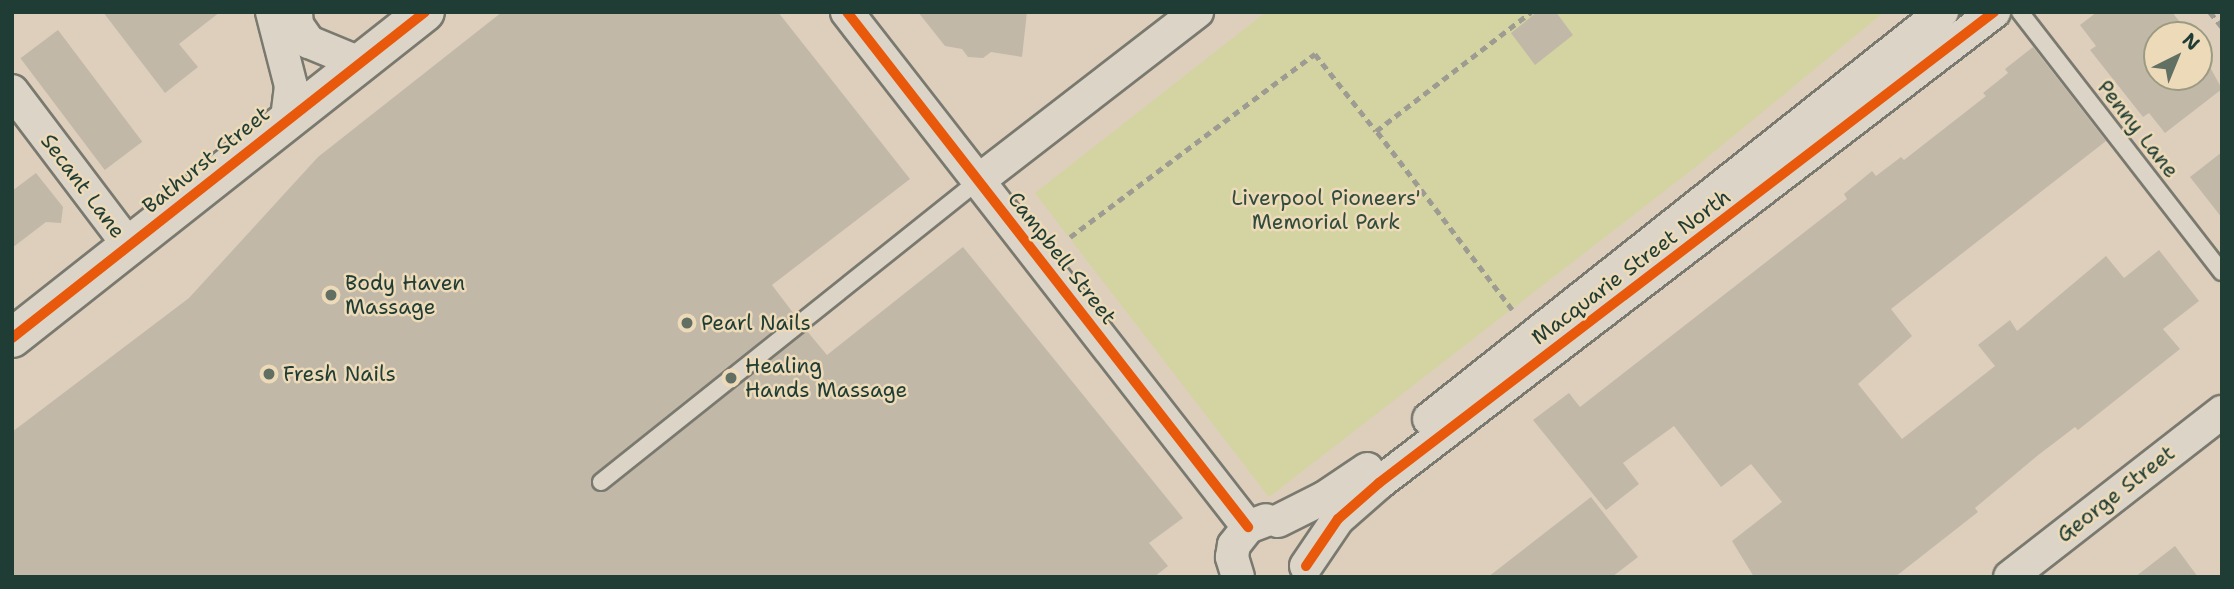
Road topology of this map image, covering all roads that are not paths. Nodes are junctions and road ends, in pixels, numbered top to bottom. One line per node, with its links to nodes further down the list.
1 (272, 12): 11 (street)
2 (296, 12): 9 (street)
3 (425, 12): 9 (street, Bathurst Street)
4 (846, 12): 12 (street, Campbell Street)
5 (1197, 12): 12 (street)
6 (1942, 12): 18 (street, Macquarie Street North)
7 (1994, 12): 19 (street, Macquarie Street North)
8 (2020, 12): 14 (lane, Penny Lane)
9 (360, 63): 11 (street, Bathurst Street)
10 (12, 91): 13 (street, Secant Lane)
11 (287, 120): 13 (street, Bathurst Street)
12 (978, 181): 17 (lane); 18 (street, Campbell Street)
13 (130, 247): 15 (street, Bathurst Street)
14 (2222, 272)
15 (12, 338)
16 (2222, 412): 21 (street, George Street)
17 (601, 482)
18 (1263, 524): 19 (street, Campbell Street); 20 (street)
19 (1304, 572)
20 (1238, 577)
21 (2010, 577)

